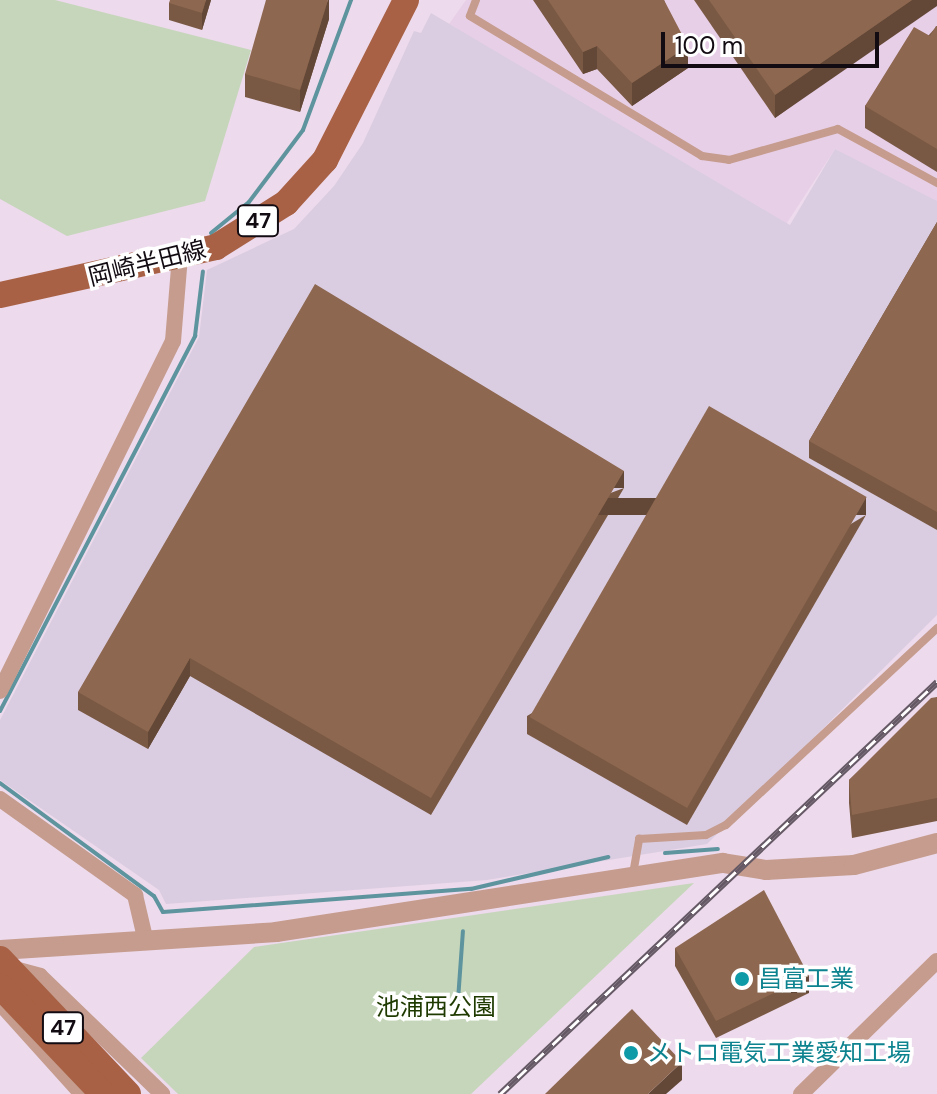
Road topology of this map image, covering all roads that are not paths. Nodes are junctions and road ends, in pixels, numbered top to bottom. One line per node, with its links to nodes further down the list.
1 (406, 0): 4 (main road, 岡崎半田線 / 47)
2 (476, 0): 3 (lane)
3 (937, 183)
4 (180, 256): 5 (main road, 岡崎半田線 / 47); 7 (street)
5 (0, 295)
6 (937, 628): 11 (lane)
7 (8, 666): 8 (street)
8 (0, 691)
9 (0, 799): 12 (street)
10 (937, 843): 11 (street)
11 (633, 875): 12 (street)
12 (146, 942): 14 (street)
13 (937, 961): 20 (street)
14 (2, 966): 17 (main road, 47); 18 (main road, 47); 19 (street)
15 (0, 1003): 16 (street)
16 (82, 1094)
17 (103, 1094)
18 (128, 1094)
19 (162, 1094)
20 (801, 1094)

